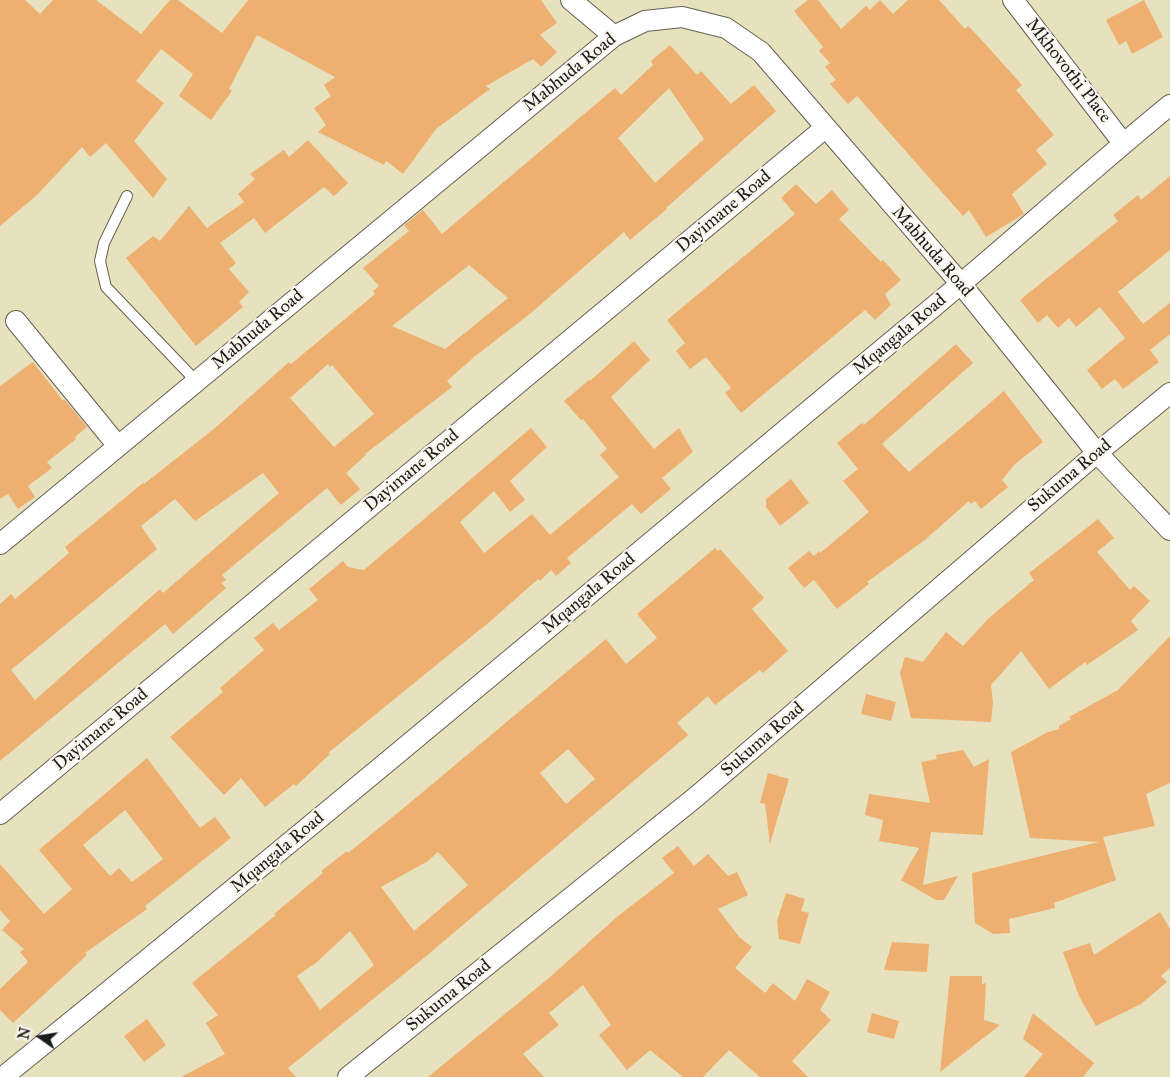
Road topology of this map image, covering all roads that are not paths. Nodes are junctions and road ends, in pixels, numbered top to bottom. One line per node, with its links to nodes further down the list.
1 (571, 0): 3 (street)
2 (1013, 0): 6 (street, Mkhovothi Place)
3 (614, 36): 5 (street, Mabhuda Road); 10 (street, Mabhuda Road)
4 (1170, 105): 6 (street, Mqangala Road)
5 (825, 128): 8 (street, Mabhuda Road); 16 (street, Dayimane Road)
6 (1123, 143): 8 (street, Mqangala Road)
7 (127, 196): 10 (lane)
8 (961, 284): 13 (street, Mabhuda Road); 17 (street, Mqangala Road)
9 (16, 321): 12 (street)
10 (196, 381): 12 (street, Mabhuda Road)
11 (1170, 393): 13 (street, Sukuma Road)
12 (118, 446): 15 (street, Mabhuda Road)
13 (1097, 453): 14 (street, Mabhuda Road); 18 (street, Sukuma Road)
14 (1170, 530)
15 (0, 544)
16 (0, 814)
17 (2, 1076)
18 (348, 1077)

